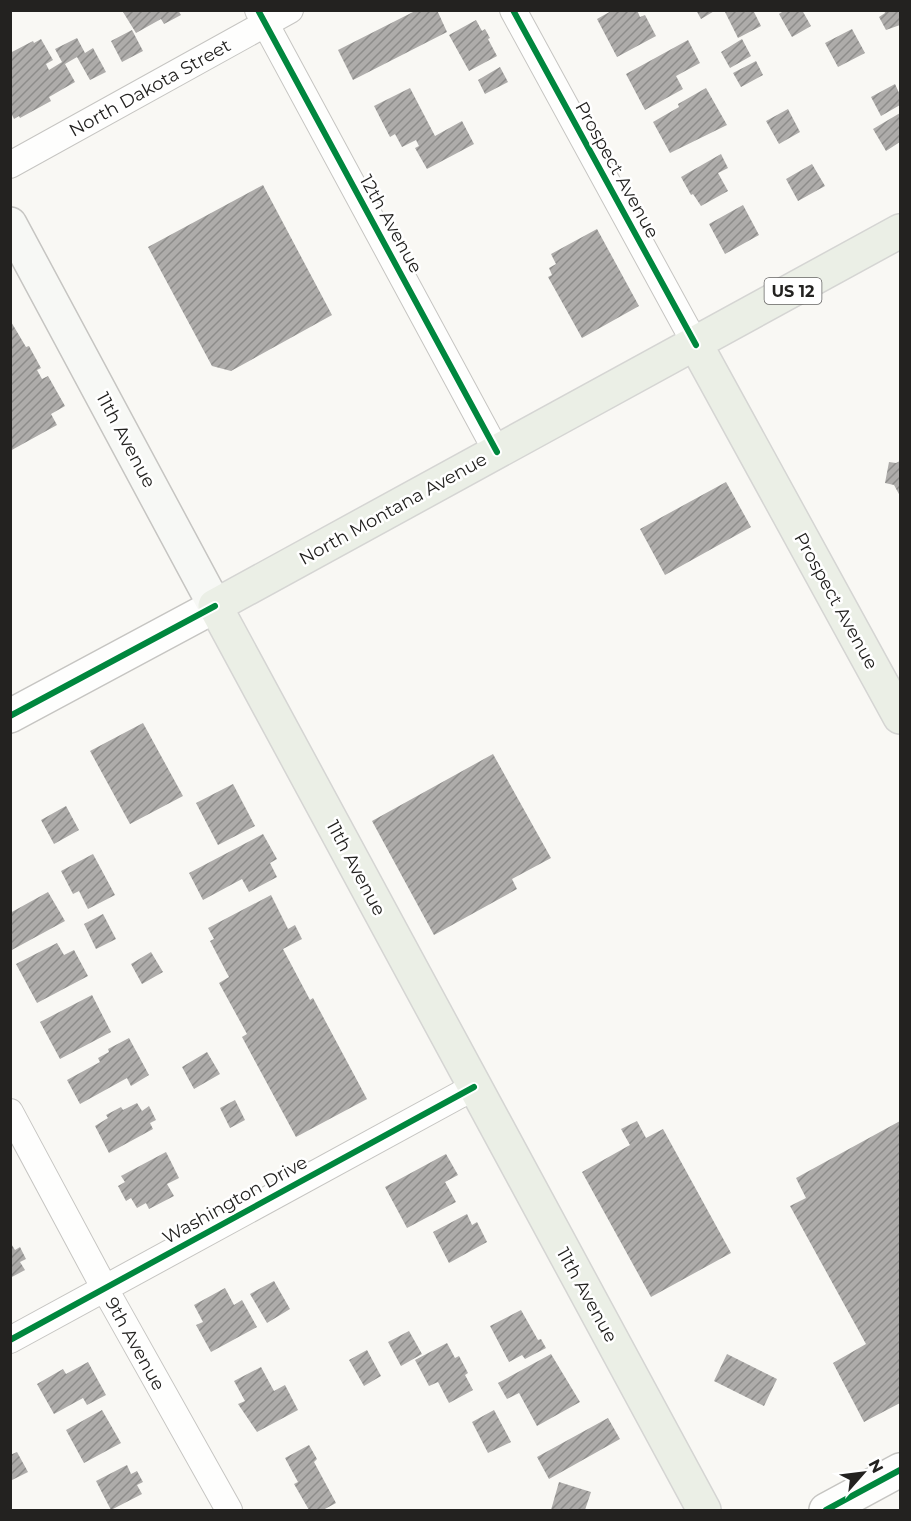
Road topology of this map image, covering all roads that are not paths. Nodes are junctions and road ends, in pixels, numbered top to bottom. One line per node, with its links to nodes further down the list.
1 (290, 10): 3 (street, North Dakota Street)
2 (513, 10): 7 (street, Prospect Avenue)
3 (262, 17): 4 (street, North Dakota Street); 8 (street, 12th Avenue)
4 (10, 165)
5 (10, 224): 9 (main road, 11th Avenue)
6 (900, 231): 7 (highway, North Montana Avenue / US 12)
7 (696, 345): 8 (highway, North Montana Avenue); 11 (highway, Prospect Avenue)
8 (497, 452): 9 (highway, North Montana Avenue)
9 (215, 606): 10 (street, North Montana Avenue); 12 (highway, 11th Avenue)
10 (10, 717)
11 (900, 717)
12 (474, 1087): 14 (street, Washington Drive); 18 (highway, 11th Avenue)
13 (10, 1112): 14 (street, 9th Avenue)
14 (105, 1288): 15 (street, Washington Drive); 17 (street, 9th Avenue)
15 (10, 1340)
16 (900, 1470): 19 (street)
17 (229, 1510)
18 (704, 1510)
19 (826, 1510)

